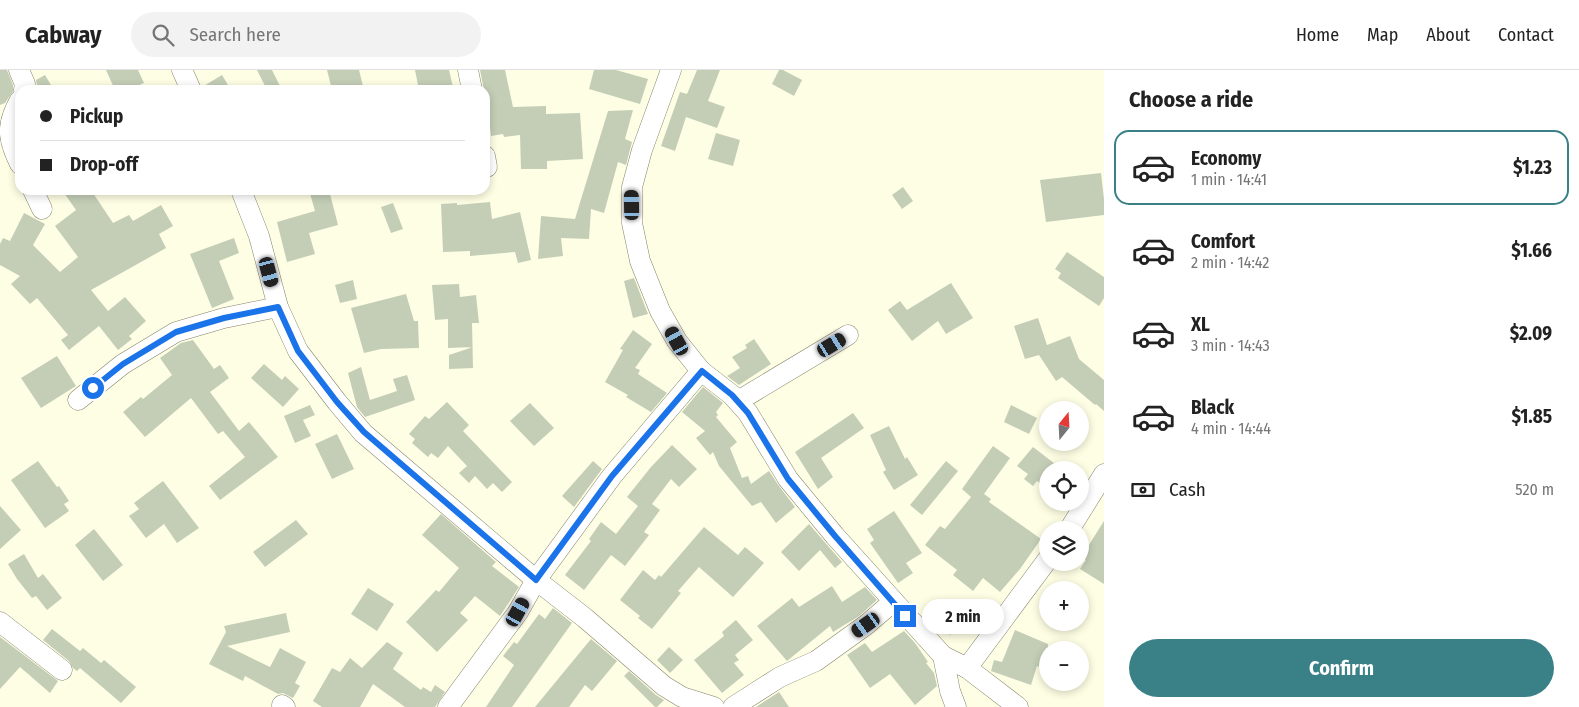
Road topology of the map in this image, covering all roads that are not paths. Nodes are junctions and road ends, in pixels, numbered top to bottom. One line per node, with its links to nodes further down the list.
1 (19, 70): 5 (street)
2 (182, 70): 6 (street)
3 (468, 70): 7 (street)
4 (670, 70): 15 (street)
5 (25, 85)
6 (189, 85)
7 (471, 85)
8 (15, 109): 9 (street)
9 (15, 153)
10 (35, 195): 12 (street)
11 (243, 195): 13 (street)
12 (42, 209)
13 (278, 307): 16 (street); 21 (street)
14 (848, 335): 17 (street)
15 (702, 371): 17 (street); 21 (street)
16 (78, 400)
17 (738, 401): 22 (street)
18 (1104, 474): 19 (street)
19 (1074, 521)
20 (1039, 570): 25 (street)
21 (536, 580): 27 (street); 28 (street)
22 (893, 602): 24 (street); 29 (street)
23 (0, 622): 26 (street)
24 (942, 656): 25 (street); 30 (street)
25 (967, 668): 31 (street)
26 (62, 670)
27 (448, 707)
28 (714, 707)
29 (733, 707)
30 (956, 707)
31 (1018, 707)

